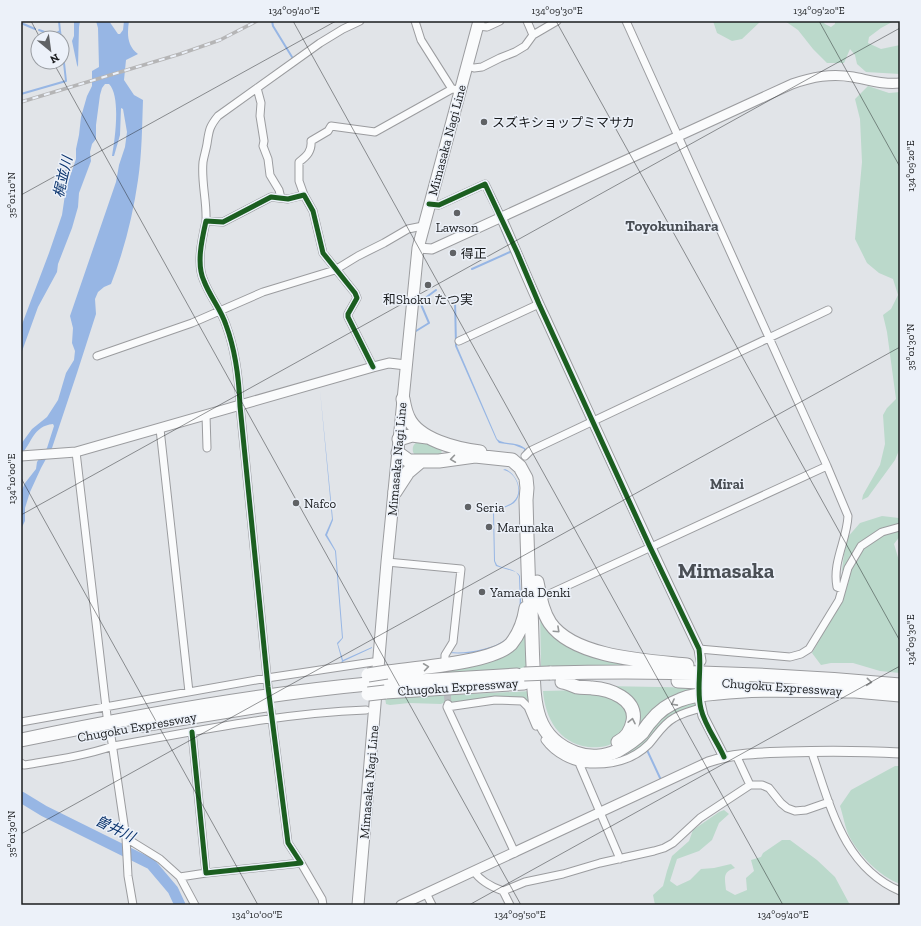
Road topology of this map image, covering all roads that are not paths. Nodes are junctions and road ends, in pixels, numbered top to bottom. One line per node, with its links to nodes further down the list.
1 (360, 21): 11 (street)
2 (414, 21): 12 (street)
3 (500, 21): 7 (street)
4 (527, 21): 8 (street)
5 (557, 21): 8 (street)
6 (626, 21): 13 (street)
7 (479, 23): 9 (main road, Mimasaka Nagi Line)
8 (533, 35): 9 (street)
9 (467, 66): 12 (main road, Mimasaka Nagi Line)
10 (900, 83): 13 (street)
11 (257, 88): 15 (street); 18 (street)
12 (456, 89): 14 (street); 16 (main road, Mimasaka Nagi Line)
13 (677, 136): 17 (street); 25 (street)
14 (304, 194): 15 (street); 21 (street)
15 (281, 198): 18 (street)
16 (429, 204): 17 (street); 19 (main road, Mimasaka Nagi Line)
17 (501, 217): 20 (street); 22 (street)
18 (206, 221): 24 (street)
19 (423, 226): 20 (main road, Mimasaka Nagi Line); 21 (street)
20 (418, 248): 28 (main road, Mimasaka Nagi Line)
21 (335, 270): 24 (street); 29 (street)
22 (539, 304): 26 (street); 33 (street)
23 (828, 310): 25 (street)
24 (220, 311): 27 (street); 31 (street)
25 (769, 338): 33 (street); 43 (street)
26 (459, 341)
27 (97, 356)
28 (406, 365): 29 (street); 30 (main road, Mimasaka Nagi Line)
29 (372, 368): 31 (street)
30 (403, 399): 35 (highway); 36 (main road, Mimasaka Nagi Line)
31 (240, 406): 32 (street); 57 (street)
32 (206, 415): 34 (street); 37 (street)
33 (592, 421): 41 (street); 46 (street)
34 (160, 429): 38 (street); 64 (street)
35 (427, 437): 36 (highway); 48 (highway)
36 (399, 439): 39 (main road, Mimasaka Nagi Line)
37 (207, 448)
38 (76, 452): 40 (street); 67 (street)
39 (398, 453): 42 (highway); 44 (main road, Mimasaka Nagi Line)
40 (21, 456)
41 (525, 456)
42 (421, 461): 44 (highway); 51 (highway, one-way to 42)
43 (827, 466): 46 (street); 49 (street)
44 (395, 492): 47 (main road, Mimasaka Nagi Line)
45 (900, 527): 49 (street)
46 (650, 547): 50 (street); 52 (street)
47 (387, 562): 55 (street); 100 (main road, Mimasaka Nagi Line)
48 (537, 582): 56 (highway, one-way to 56); 58 (highway, one-way to 58)
49 (842, 590): 52 (street)
50 (547, 595)
51 (529, 596): 59 (highway, one-way to 51); 63 (highway, one-way to 51)
52 (699, 650): 53 (street)
53 (701, 661)
54 (373, 662): 57 (street)
55 (445, 662)
56 (787, 676): 58 (highway, Chugoku Expressway); 61 (highway, Chugoku Expressway, one-way to 61)
57 (268, 678): 62 (street); 64 (street)
58 (554, 679): 59 (highway, Chugoku Expressway, bridge); 63 (highway, Chugoku Expressway)
59 (386, 682): 60 (highway, Chugoku Expressway, bridge); 60 (highway, bridge)
60 (368, 684): 75 (highway, Chugoku Expressway); 77 (highway, Chugoku Expressway)
61 (900, 685)
62 (268, 688)
63 (852, 691): 65 (highway, Chugoku Expressway)
64 (189, 692): 67 (street)
65 (900, 695)
66 (700, 703): 81 (street); 83 (street)
67 (106, 706): 70 (street); 72 (street)
68 (271, 710): 71 (street)
69 (366, 710): 71 (street)
70 (107, 716)
71 (272, 719): 73 (street); 90 (street)
72 (21, 722)
73 (192, 732): 76 (street); 92 (street)
74 (111, 736): 76 (street)
75 (21, 740)
76 (113, 746): 82 (street); 87 (street)
77 (21, 749)
78 (813, 751): 79 (street); 80 (street); 85 (street)
79 (900, 753)
80 (736, 755): 81 (street); 84 (street)
81 (724, 757): 86 (street)
82 (21, 763)
83 (579, 763): 86 (street); 88 (street)
84 (750, 785): 85 (street); 89 (street)
85 (829, 802): 95 (street)
86 (600, 813): 88 (street); 89 (street)
87 (126, 839): 93 (street); 97 (street)
88 (515, 853): 91 (street)
89 (620, 859): 94 (street)
90 (301, 863): 92 (street); 99 (street)
91 (474, 871): 94 (street); 96 (street)
92 (206, 873): 93 (street)
93 (180, 876): 98 (street)
94 (503, 891): 103 (street)
95 (900, 891)
96 (426, 893): 101 (street); 102 (street)
97 (133, 905)
98 (195, 905)
99 (323, 905)
100 (358, 905)
101 (401, 905)
102 (432, 905)
103 (510, 905)

